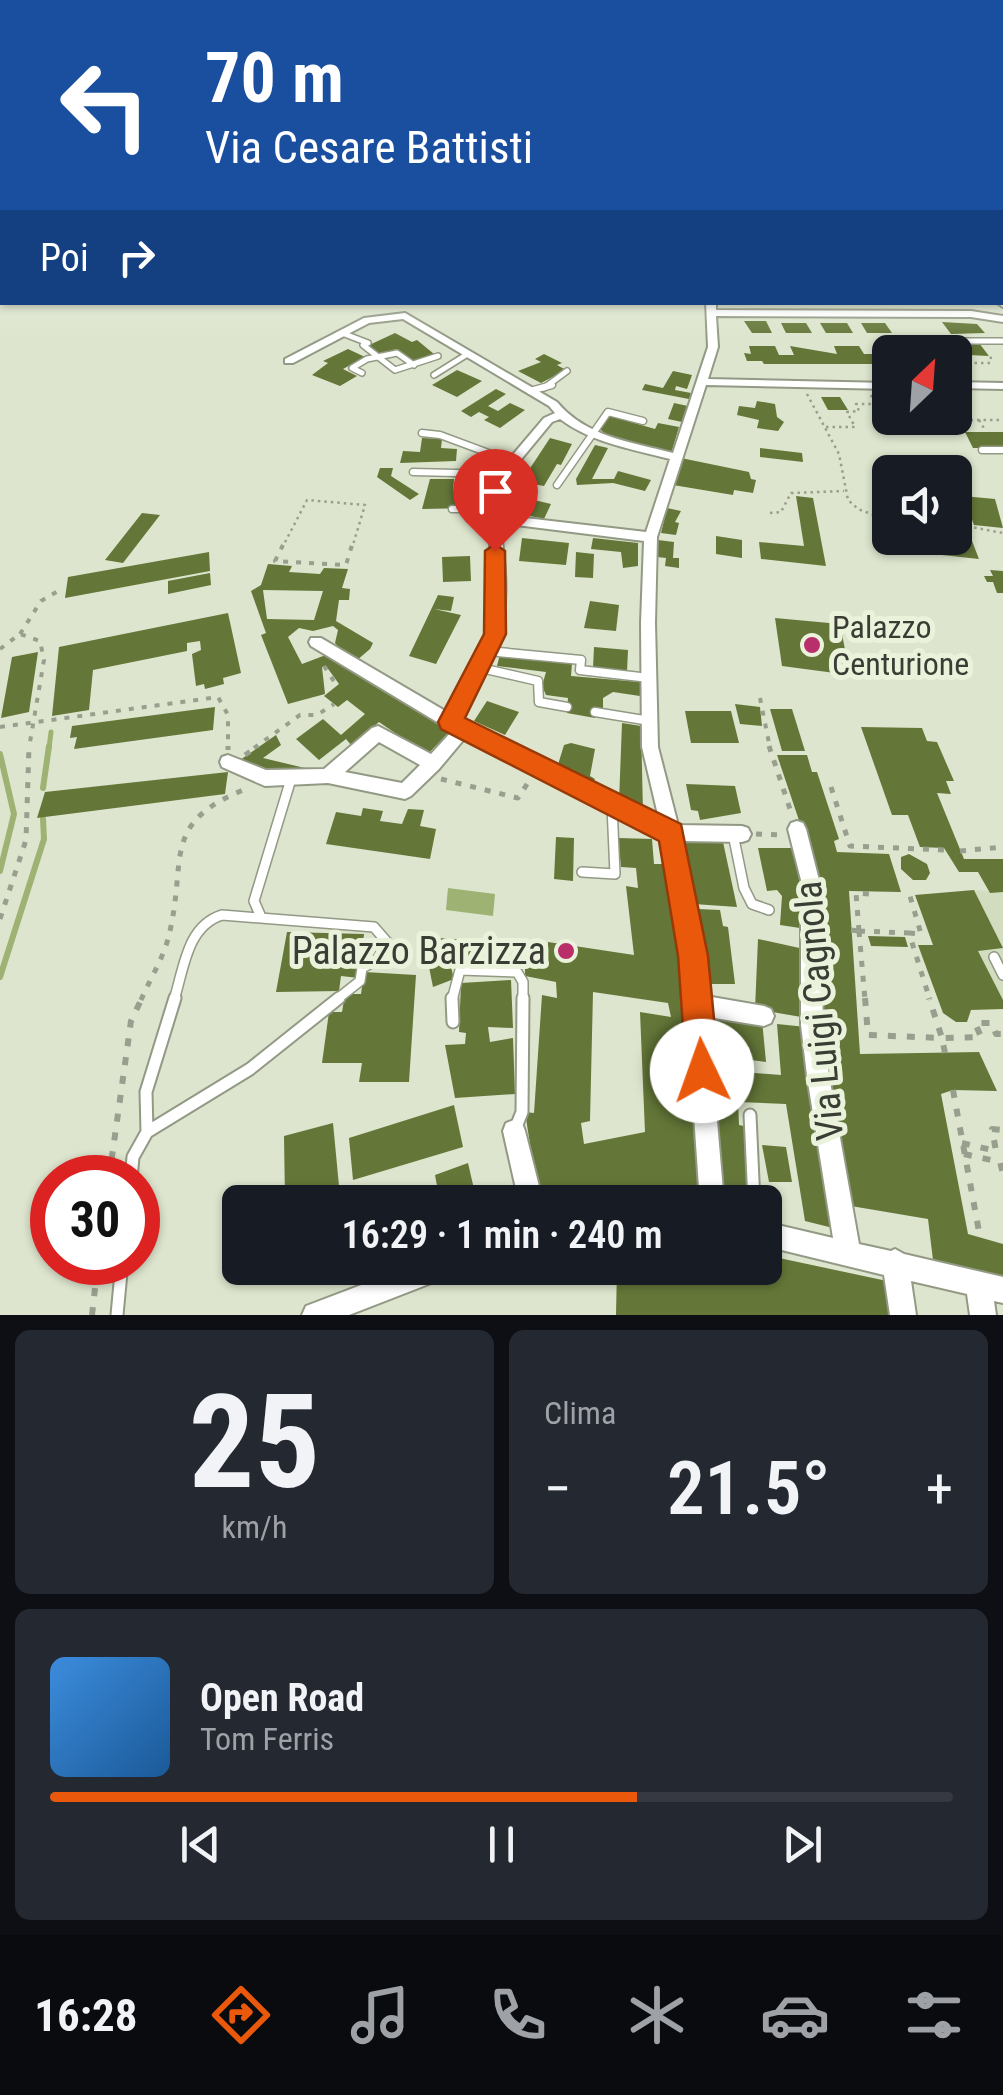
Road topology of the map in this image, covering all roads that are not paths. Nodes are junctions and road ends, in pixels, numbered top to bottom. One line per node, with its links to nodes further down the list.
1 (1000, 305): 3 (street)
2 (712, 308): 3 (street); 16 (street)
3 (970, 314): 4 (street)
4 (1003, 319)
5 (342, 332): 8 (street); 10 (lane); 11 (street)
6 (972, 341): 7 (lane)
7 (1003, 341)
8 (466, 355): 15 (lane); 20 (street)
9 (438, 356): 12 (lane)
10 (380, 358): 12 (lane); 12 (lane); 14 (lane)
11 (289, 362)
12 (414, 365)
13 (567, 371): 20 (lane)
14 (362, 374)
15 (434, 375)
16 (702, 382): 18 (street); 27 (street)
17 (972, 385): 19 (street)
18 (872, 386)
19 (1003, 386)
20 (530, 391): 21 (street)
21 (560, 416): 23 (street); 28 (street)
22 (644, 422): 23 (lane)
23 (592, 432): 27 (street); 31 (lane)
24 (422, 433): 28 (lane)
25 (982, 450): 26 (lane)
26 (1003, 450)
27 (675, 457): 34 (street)
28 (510, 461): 30 (street)
29 (413, 472): 30 (lane)
30 (498, 474): 33 (street)
31 (557, 485)
32 (452, 509): 33 (lane)
33 (492, 514): 34 (street); 36 (street)
34 (652, 536): 38 (street)
35 (316, 642): 42 (street)
36 (488, 650): 37 (street); 38 (lane)
37 (481, 668): 39 (lane); 42 (street)
38 (649, 678): 41 (street)
39 (567, 708)
40 (595, 712): 41 (lane)
41 (650, 721): 49 (street)
42 (457, 726): 44 (street); 47 (street)
43 (231, 763): 46 (street)
44 (427, 769): 45 (street); 45 (street)
45 (328, 776): 46 (street)
46 (291, 778): 53 (lane)
47 (612, 806): 49 (street); 51 (lane)
48 (798, 832): 67 (street, Via Luigi Cagnola)
49 (671, 833): 50 (street); 56 (street)
50 (737, 834): 52 (lane)
51 (582, 872)
52 (770, 910)
53 (261, 917): 60 (lane); 60 (lane)
54 (994, 957): 55 (lane)
55 (1003, 975)
56 (699, 1005): 57 (street); 64 (street)
57 (764, 1016)
58 (454, 1022): 61 (lane)
59 (750, 1115): 65 (lane)
60 (147, 1132): 62 (lane)
61 (514, 1132): 63 (street)
62 (134, 1155)
63 (527, 1185)
64 (711, 1185)
65 (753, 1185)
66 (782, 1238): 67 (street)
67 (848, 1252): 68 (street)
68 (895, 1262): 71 (street); 74 (street)
69 (120, 1285): 72 (lane)
70 (394, 1285): 73 (street)
71 (990, 1287): 75 (street)
72 (117, 1315)
73 (315, 1315)
74 (902, 1315)
75 (983, 1315)

